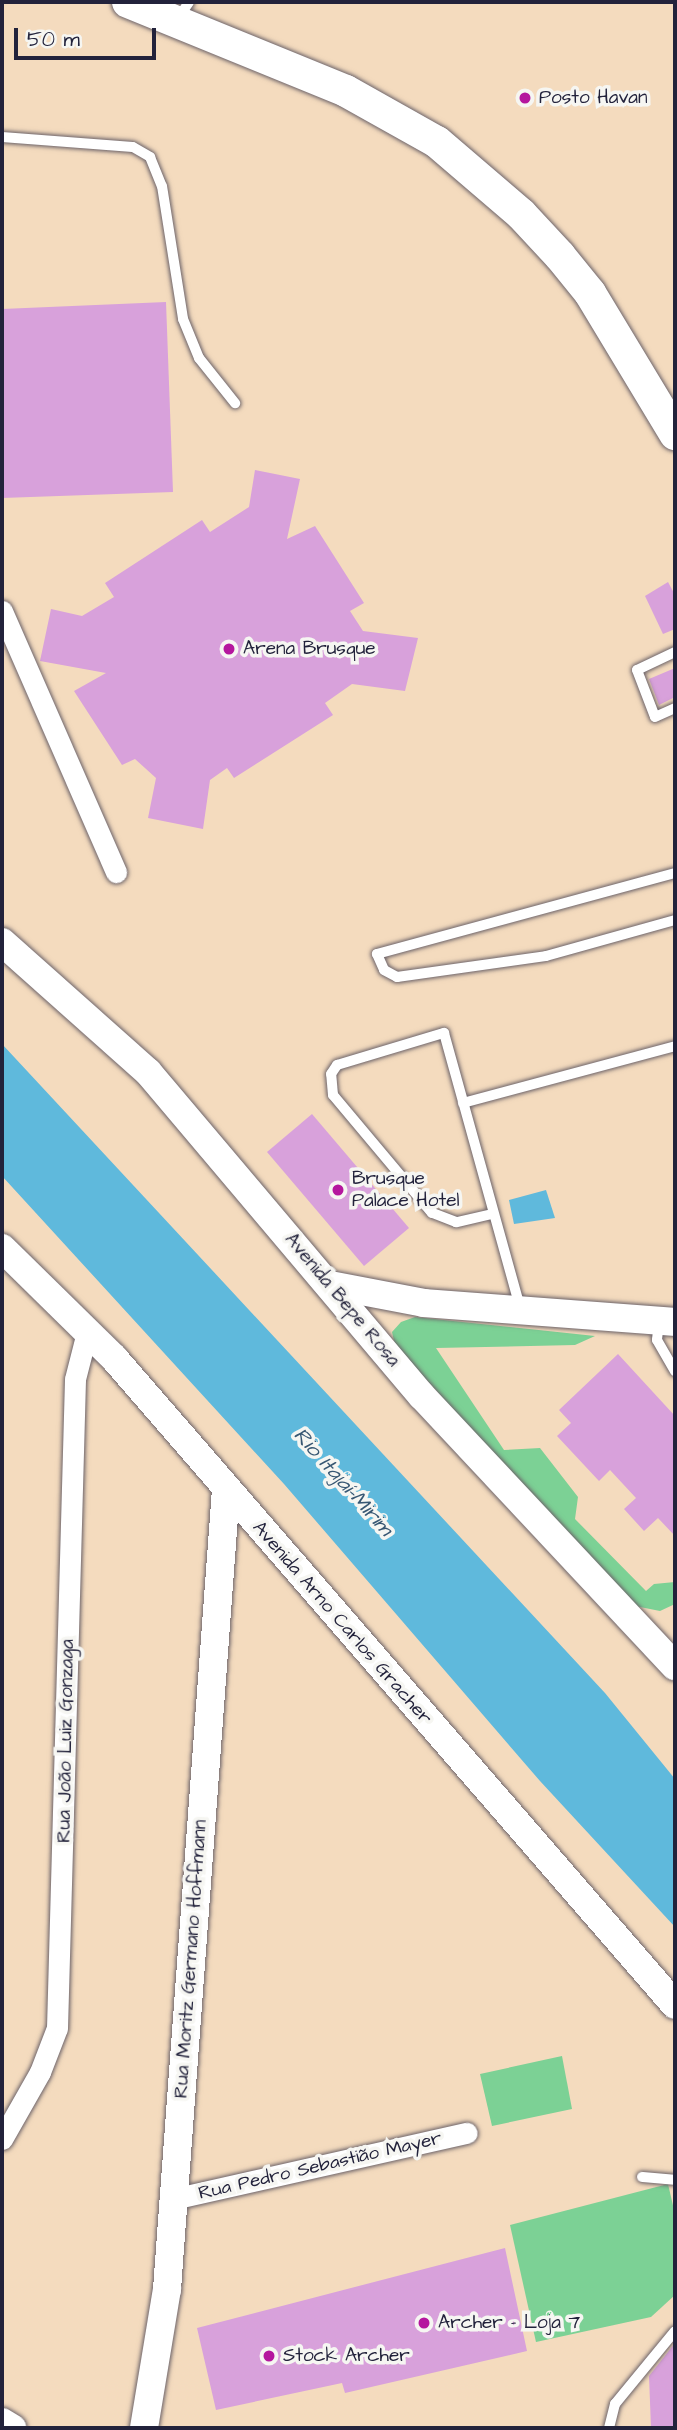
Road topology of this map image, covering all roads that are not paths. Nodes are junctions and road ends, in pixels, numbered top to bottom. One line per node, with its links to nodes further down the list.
1 (128, 2): 2 (main road)
2 (183, 11): 5 (main road)
3 (2, 137): 4 (lane)
4 (235, 403)
5 (675, 434)
6 (2, 611): 9 (street)
7 (675, 652): 8 (lane)
8 (675, 708)
9 (116, 873)
10 (675, 873): 11 (lane)
11 (675, 920)
12 (2, 943): 17 (main road, Avenida Bepe Rosa)
13 (675, 1046): 14 (lane)
14 (463, 1103): 15 (lane); 15 (lane)
15 (492, 1214): 19 (lane)
16 (2, 1248): 21 (main road, Avenida Arno Carlos Gracher)
17 (330, 1285): 18 (main road); 22 (main road, Avenida Bepe Rosa)
18 (424, 1303): 19 (main road); 22 (main road)
19 (520, 1307): 20 (main road)
20 (668, 1321): 23 (lane)
21 (87, 1332): 24 (main road, Avenida Arno Carlos Gracher); 28 (street, Rua João Luiz Gonzaga)
22 (383, 1350): 25 (main road, Avenida Bepe Rosa)
23 (675, 1371)
24 (226, 1489): 26 (main road, Avenida Arno Carlos Gracher); 31 (main road, Rua Moritz Germano Hoffmann)
25 (671, 1651)
26 (675, 2005)
27 (467, 2133): 31 (street, Rua Pedro Sebastião Mayer)
28 (2, 2138)
29 (642, 2177): 30 (lane)
30 (675, 2180)
31 (173, 2199): 35 (main road, Rua Moritz Germano Hoffmann)
32 (675, 2331): 36 (lane)
33 (2, 2422): 34 (main road)
34 (12, 2428)
35 (144, 2428)
36 (609, 2428)

